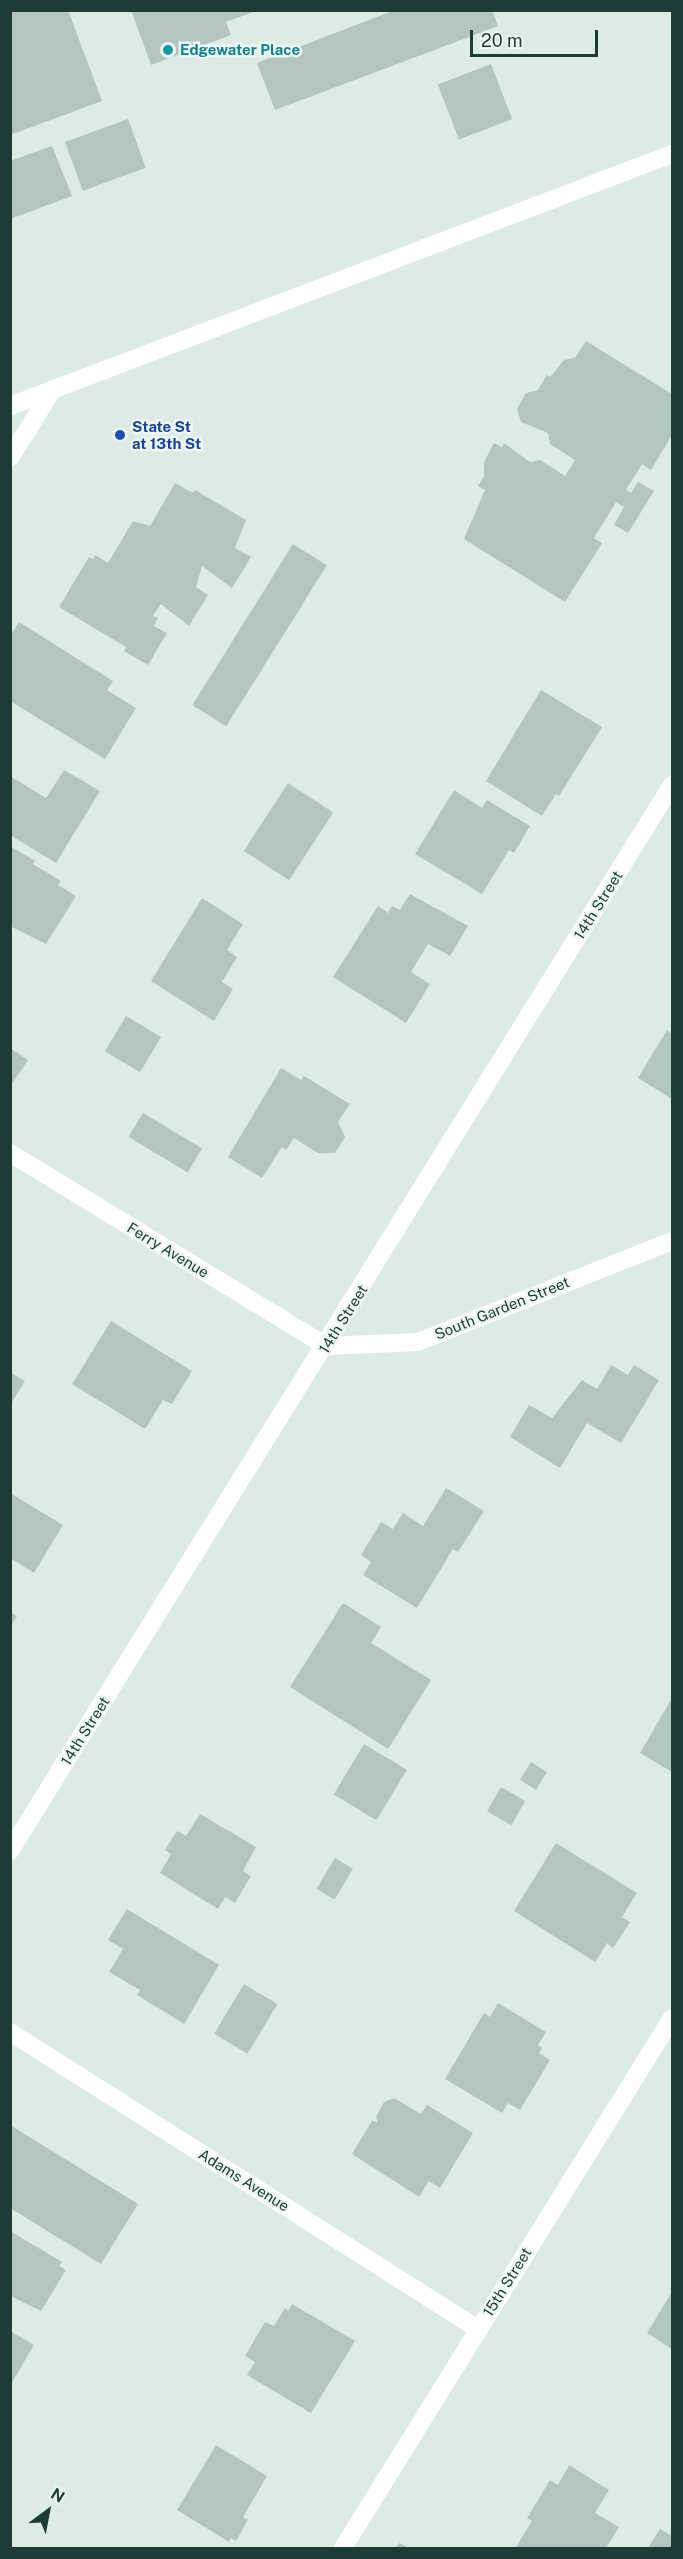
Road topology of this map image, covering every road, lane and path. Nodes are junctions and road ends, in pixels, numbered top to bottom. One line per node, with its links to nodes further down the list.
1 (672, 154): 2 (street)
2 (53, 389): 3 (street); 4 (street)
3 (10, 406)
4 (10, 458)
5 (672, 785): 8 (street, 14th Street)
6 (10, 1154): 8 (street, Ferry Avenue)
7 (672, 1241): 8 (street, South Garden Street)
8 (326, 1346): 9 (street, 14th Street)
9 (10, 1851)
10 (672, 2018): 12 (street, 15th Street)
11 (10, 2032): 12 (street, Adams Avenue)
12 (478, 2329): 13 (street, 15th Street)
13 (343, 2548)

